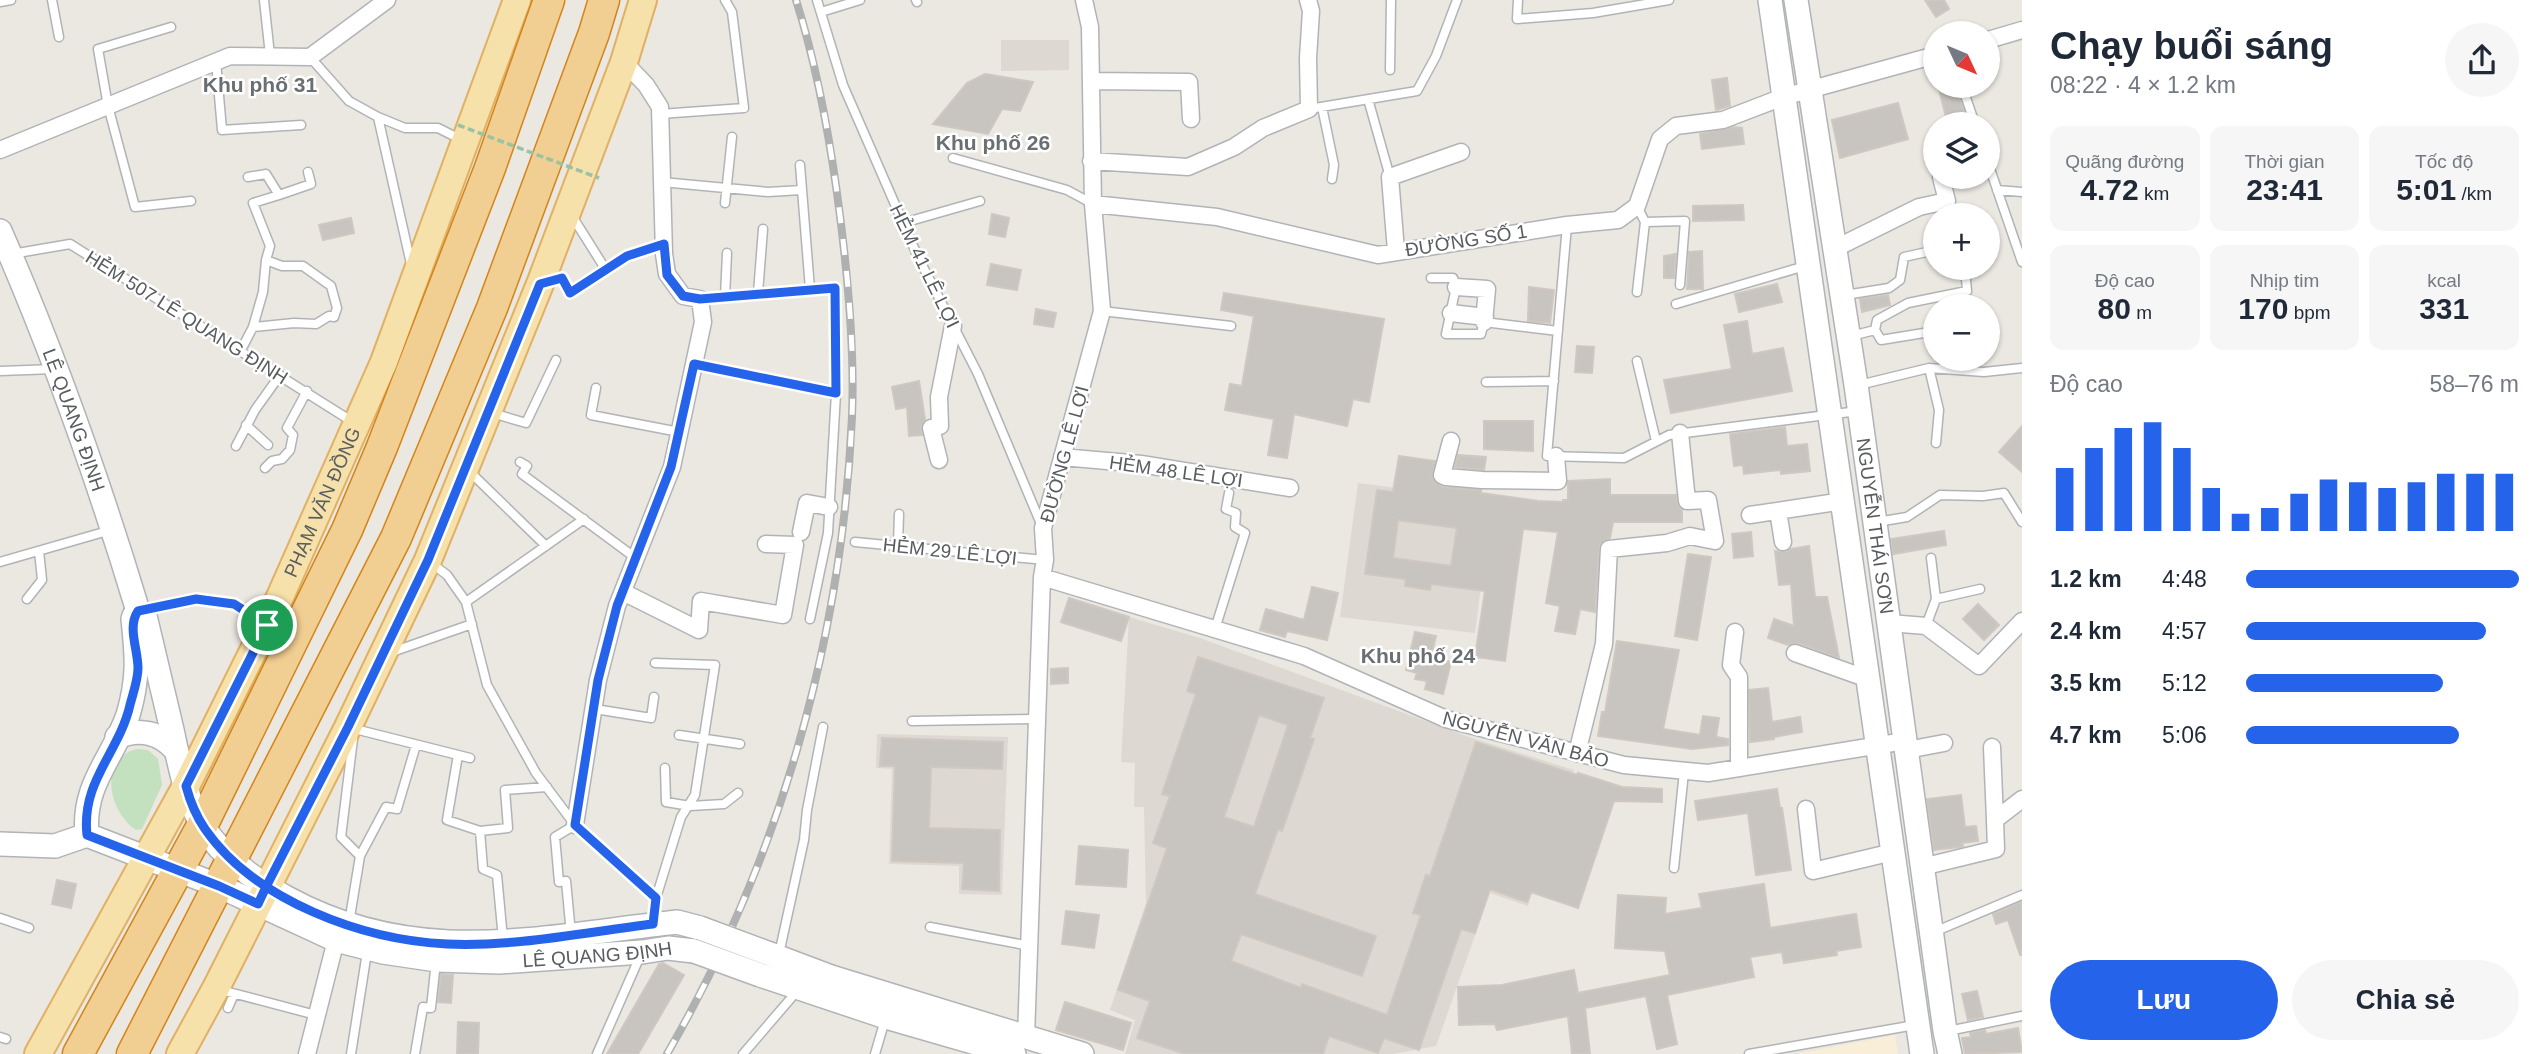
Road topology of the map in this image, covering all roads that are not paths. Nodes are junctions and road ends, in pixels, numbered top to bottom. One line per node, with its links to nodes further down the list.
1 (11, 0): 20 (lane)
2 (52, 0): 25 (lane)
3 (264, 0): 26 (lane)
4 (387, 0): 27 (street)
5 (517, 0): 43 (main road, PHẠM VĂN ĐỒNG)
6 (549, 0): 215 (highway, PHẠM VĂN ĐỒNG)
7 (604, 0): 35 (highway)
8 (643, 0): 30 (main road)
9 (725, 0): 39 (lane)
10 (817, 0): 21 (lane, HẺM 41 LÊ LỢI)
11 (860, 0): 21 (lane)
12 (1084, 0): 32 (street, ĐƯỜNG LÊ LỢI)
13 (1308, 0): 38 (street)
14 (1391, 0): 31 (lane)
15 (1457, 0): 36 (lane)
16 (1518, 0): 17 (lane)
17 (1669, 0)
18 (1770, 0): 34 (main road, NGUYỄN THÁI SƠN)
19 (1796, 0): 33 (main road, NGUYỄN THÁI SƠN)
20 (0, 2)
21 (821, 12): 68 (lane, HẺM 41 LÊ LỢI)
22 (172, 27): 37 (lane)
23 (2022, 30): 24 (street)
24 (2000, 36)
25 (59, 37)
26 (270, 55): 27 (street); 29 (street)
27 (310, 57): 40 (lane)
28 (1923, 59): 33 (street)
29 (216, 61): 37 (street); 42 (lane)
30 (624, 62): 35 (main road); 39 (street); 66 (main road)
31 (1390, 70)
32 (1091, 80): 41 (street); 48 (street, ĐƯỜNG LÊ LỢI)
33 (1811, 91): 34 (street); 73 (main road, NGUYỄN THÁI SƠN)
34 (1783, 97): 65 (street); 80 (main road, NGUYỄN THÁI SƠN)
35 (570, 99): 222 (highway)
36 (1368, 99): 38 (lane); 52 (lane)
37 (108, 106): 45 (street); 61 (lane)
38 (1316, 108): 48 (street); 53 (lane)
39 (660, 114): 54 (street)
40 (378, 117): 43 (lane); 83 (lane)
41 (1191, 119)
42 (301, 125)
43 (462, 133): 83 (main road, PHẠM VĂN ĐỒNG)
44 (732, 137): 55 (lane)
45 (0, 150)
46 (1461, 152): 52 (street)
47 (953, 158): 64 (lane)
48 (1091, 161): 64 (street, ĐƯỜNG LÊ LỢI)
49 (800, 165): 57 (lane)
50 (307, 172): 60 (lane)
51 (248, 177): 60 (lane)
52 (1390, 177): 74 (street)
53 (1332, 179)
54 (662, 182): 55 (lane); 72 (street)
55 (726, 188): 57 (lane); 63 (lane)
56 (1944, 189): 73 (street)
57 (802, 190): 88 (lane)
58 (1997, 190): 59 (lane); 79 (lane)
59 (2022, 192)
60 (279, 195): 78 (lane)
61 (191, 201)
62 (980, 201): 68 (lane)
63 (725, 203)
64 (1093, 204): 74 (street, ĐƯỜNG SỐ 1); 95 (street, ĐƯỜNG LÊ LỢI)
65 (1637, 206): 67 (lane); 69 (street, ĐƯỜNG SỐ 1)
66 (568, 210): 81 (lane); 85 (main road)
67 (1644, 222): 86 (lane); 89 (lane)
68 (904, 223): 98 (lane, HẺM 41 LÊ LỢI)
69 (1567, 225): 74 (street, ĐƯỜNG SỐ 1); 102 (lane)
70 (763, 229): 90 (lane)
71 (0, 231): 77 (main road, LÊ QUANG ĐỊNH)
72 (664, 244): 81 (lane); 93 (street)
73 (1834, 249): 91 (main road, NGUYỄN THÁI SƠN)
74 (1396, 251)
75 (727, 253): 92 (lane)
76 (1923, 253): 91 (lane)
77 (10, 254): 105 (lane, HẺM 507 LÊ QUANG ĐỊNH); 110 (main road, LÊ QUANG ĐỊNH)
78 (266, 260): 100 (lane); 100 (lane)
79 (2022, 262)
80 (1808, 265): 94 (lane); 126 (main road, NGUYỄN THÁI SƠN)
81 (606, 270): 85 (lane)
82 (1431, 278): 87 (lane)
83 (415, 279): 127 (main road, PHẠM VĂN ĐỒNG)
84 (1966, 280): 101 (lane)
85 (540, 284): 125 (main road)
86 (1680, 285)
87 (1456, 287): 96 (lane); 97 (street)
88 (810, 289): 90 (lane); 123 (lane)
89 (1637, 292)
90 (758, 293): 92 (lane)
91 (1842, 295): 104 (main road, NGUYỄN THÁI SƠN)
92 (725, 297): 93 (lane)
93 (700, 299): 108 (street)
94 (1676, 304)
95 (1102, 311): 99 (lane); 137 (street, ĐƯỜNG LÊ LỢI)
96 (1451, 313): 97 (street)
97 (1485, 319): 102 (lane)
98 (953, 326): 138 (street); 152 (lane, HẺM 41 LÊ LỢI)
99 (1231, 326)
100 (253, 327): 105 (lane)
101 (1875, 330): 103 (lane); 104 (lane)
102 (1558, 331): 118 (lane)
103 (1923, 333)
104 (1848, 337): 120 (main road, NGUYỄN THÁI SƠN)
105 (241, 351): 117 (lane, HẺM 507 LÊ QUANG ĐỊNH)
106 (556, 360): 125 (lane)
107 (1637, 361): 132 (lane)
108 (694, 364): 123 (lane); 129 (street)
109 (2022, 368): 112 (lane)
110 (55, 369): 113 (lane); 153 (main road, LÊ QUANG ĐỊNH)
111 (1923, 369): 120 (lane)
112 (2000, 370)
113 (0, 371)
114 (1930, 371): 133 (lane)
115 (1970, 371): 116 (lane)
116 (1994, 371)
117 (280, 375): 122 (lane, HẺM 507 LÊ QUANG ĐỊNH); 128 (lane)
118 (1554, 381): 119 (lane); 136 (lane)
119 (1486, 382)
120 (1856, 385): 124 (main road, NGUYỄN THÁI SƠN)
121 (596, 388): 129 (lane)
122 (307, 391): 127 (lane, HẺM 507 LÊ QUANG ĐỊNH); 140 (lane)
123 (836, 393): 145 (lane)
124 (1858, 411): 126 (lane); 151 (main road, NGUYỄN THÁI SƠN)
125 (489, 412): 141 (main road)
126 (1830, 415): 130 (lane); 144 (main road, NGUYỄN THÁI SƠN)
127 (356, 424): 177 (main road, PHẠM VĂN ĐỒNG)
128 (246, 425): 134 (lane); 135 (lane)
129 (679, 432): 162 (street)
130 (1680, 433): 132 (lane); 201 (street)
131 (1451, 441): 136 (street)
132 (1656, 441): 136 (lane)
133 (1937, 443)
134 (268, 445)
135 (236, 446)
136 (1556, 456)
137 (1062, 457): 142 (street, HẺM 48 LÊ LỢI); 152 (street, ĐƯỜNG LÊ LỢI)
138 (939, 460)
139 (520, 462): 149 (lane)
140 (265, 468)
141 (466, 468): 159 (lane); 163 (main road)
142 (1290, 488)
143 (1229, 493): 179 (lane)
144 (1843, 501): 146 (street); 184 (main road, NGUYỄN THÁI SƠN)
145 (829, 508): 154 (street); 173 (lane)
146 (1778, 511): 148 (street); 156 (street)
147 (899, 514): 158 (lane)
148 (1750, 515)
149 (584, 519): 159 (lane); 162 (lane)
150 (2022, 522): 151 (lane)
151 (1874, 523): 175 (main road, NGUYỄN THÁI SƠN)
152 (1043, 528): 164 (street, ĐƯỜNG LÊ LỢI)
153 (114, 530): 160 (lane); 172 (main road, LÊ QUANG ĐỊNH)
154 (800, 532)
155 (855, 542): 158 (lane, HẺM 29 LÊ LỢI)
156 (1783, 542)
157 (766, 544): 168 (street)
158 (898, 545): 164 (lane, HẺM 29 LÊ LỢI)
159 (546, 546): 171 (lane)
160 (38, 551): 165 (lane); 169 (lane)
161 (1931, 558): 170 (lane)
162 (638, 559): 168 (street)
163 (428, 560): 171 (lane); 182 (main road)
164 (1045, 560): 166 (street, ĐƯỜNG LÊ LỢI)
165 (0, 562)
166 (1042, 577): 179 (street, NGUYỄN VĂN BẢO); 187 (street, ĐƯỜNG LÊ LỢI)
167 (1980, 589): 170 (lane)
168 (623, 592): 186 (street)
169 (27, 599)
170 (1936, 599): 178 (lane)
171 (466, 602): 176 (lane)
172 (138, 611): 177 (lane); 192 (main road, LÊ QUANG ĐỊNH); 200 (main road, LÊ QUANG ĐỊNH)
173 (810, 619)
174 (2022, 621): 178 (street)
175 (1889, 623): 178 (street); 198 (main road, NGUYỄN THÁI SƠN)
176 (472, 624): 182 (lane); 208 (lane)
177 (267, 625): 207 (main road, PHẠM VĂN ĐỒNG)
178 (1926, 626)
179 (1206, 631): 201 (street, NGUYỄN VĂN BẢO)
180 (1735, 632): 205 (street)
181 (1795, 653): 184 (street)
182 (382, 656): 190 (main road)
183 (655, 663): 193 (lane)
184 (1868, 679): 197 (main road, NGUYỄN THÁI SƠN)
185 (654, 697): 186 (lane)
186 (595, 709): 214 (street)
187 (1037, 719): 188 (lane); 238 (street, ĐƯỜNG LÊ LỢI)
188 (912, 721)
189 (824, 727): 241 (lane)
190 (351, 728): 196 (lane); 220 (lane); 227 (main road)
191 (679, 736): 193 (lane)
192 (117, 737): 200 (main road); 217 (main road, LÊ QUANG ĐỊNH)
193 (703, 738): 195 (lane); 211 (lane)
194 (1944, 743): 198 (street, NGUYỄN VĂN BẢO)
195 (740, 744)
196 (416, 745): 202 (lane); 220 (lane)
197 (1877, 745): 198 (street, NGUYỄN VĂN BẢO); 205 (street, NGUYỄN VĂN BẢO); 219 (main road, NGUYỄN THÁI SƠN)
198 (1906, 745): 223 (main road, NGUYỄN THÁI SƠN)
199 (1992, 747): 213 (street)
200 (177, 752): 207 (main road, LÊ QUANG ĐỊNH)
201 (1577, 753): 206 (street, NGUYỄN VĂN BẢO)
202 (458, 755): 203 (lane); 216 (lane)
203 (470, 758)
204 (665, 768): 211 (lane)
205 (1739, 768): 206 (street, NGUYỄN VĂN BẢO)
206 (1684, 772): 224 (lane)
207 (186, 786): 215 (main road, LÊ QUANG ĐỊNH); 221 (main road, PHẠM VĂN ĐỒNG)
208 (548, 788): 214 (lane); 216 (lane)
209 (737, 793): 211 (lane)
210 (2022, 799): 213 (street)
211 (690, 806): 229 (lane)
212 (1805, 809): 219 (street)
213 (1996, 820): 223 (street)
214 (575, 825): 229 (lane); 236 (lane)
215 (202, 826): 222 (main road, LÊ QUANG ĐỊNH); 225 (highway, PHẠM VĂN ĐỒNG)
216 (480, 831): 237 (lane)
217 (87, 835): 218 (main road); 221 (main road, LÊ QUANG ĐỊNH)
218 (0, 844)
219 (1894, 852): 248 (main road, NGUYỄN THÁI SƠN)
220 (360, 856): 234 (lane)
221 (146, 858): 225 (main road, LÊ QUANG ĐỊNH); 251 (main road, PHẠM VĂN ĐỒNG)
222 (232, 859): 226 (highway); 227 (main road, LÊ QUANG ĐỊNH)
223 (1922, 867): 235 (main road, NGUYỄN THÁI SƠN)
224 (1674, 868)
225 (178, 870): 226 (main road, LÊ QUANG ĐỊNH); 252 (highway, PHẠM VĂN ĐỒNG)
226 (219, 886): 227 (main road, LÊ QUANG ĐỊNH); 253 (highway)
227 (262, 895): 234 (main road, LÊ QUANG ĐỊNH); 244 (main road)
228 (2022, 895): 235 (lane)
229 (656, 898): 231 (lane)
230 (0, 918): 233 (lane)
231 (653, 924): 236 (main road, LÊ QUANG ĐỊNH); 241 (main road, LÊ QUANG ĐỊNH, bridge)
232 (930, 927): 238 (lane)
233 (29, 928)
234 (342, 933): 237 (main road, LÊ QUANG ĐỊNH); 239 (main road, LÊ QUANG ĐỊNH); 245 (street)
235 (1931, 933): 249 (main road, NGUYỄN THÁI SƠN)
236 (571, 934): 237 (main road, LÊ QUANG ĐỊNH)
237 (503, 942)
238 (1030, 946): 250 (street, ĐƯỜNG LÊ LỢI)
239 (368, 949): 242 (main road, LÊ QUANG ĐỊNH); 256 (lane)
240 (642, 952): 242 (main road, LÊ QUANG ĐỊNH); 243 (main road, LÊ QUANG ĐỊNH, bridge); 258 (lane)
241 (774, 956): 250 (main road, LÊ QUANG ĐỊNH)
242 (437, 960): 257 (lane)
243 (800, 988): 247 (main road, LÊ QUANG ĐỊNH); 259 (lane)
244 (226, 997): 245 (lane); 254 (main road)
245 (316, 1015): 255 (street)
246 (2022, 1016): 249 (lane)
247 (886, 1017): 250 (main road, LÊ QUANG ĐỊNH); 260 (lane)
248 (1919, 1025): 262 (lane); 263 (main road, NGUYỄN THÁI SƠN)
249 (1945, 1031): 264 (main road, NGUYỄN THÁI SƠN)
250 (1022, 1048): 261 (main road)
251 (38, 1054)
252 (78, 1054)
253 (132, 1054)
254 (180, 1054)
255 (307, 1054)
256 (351, 1054)
257 (415, 1054)
258 (597, 1054)
259 (743, 1054)
260 (875, 1054)
261 (1082, 1054)
262 (1749, 1054)
263 (1922, 1054)
264 (1950, 1054)

